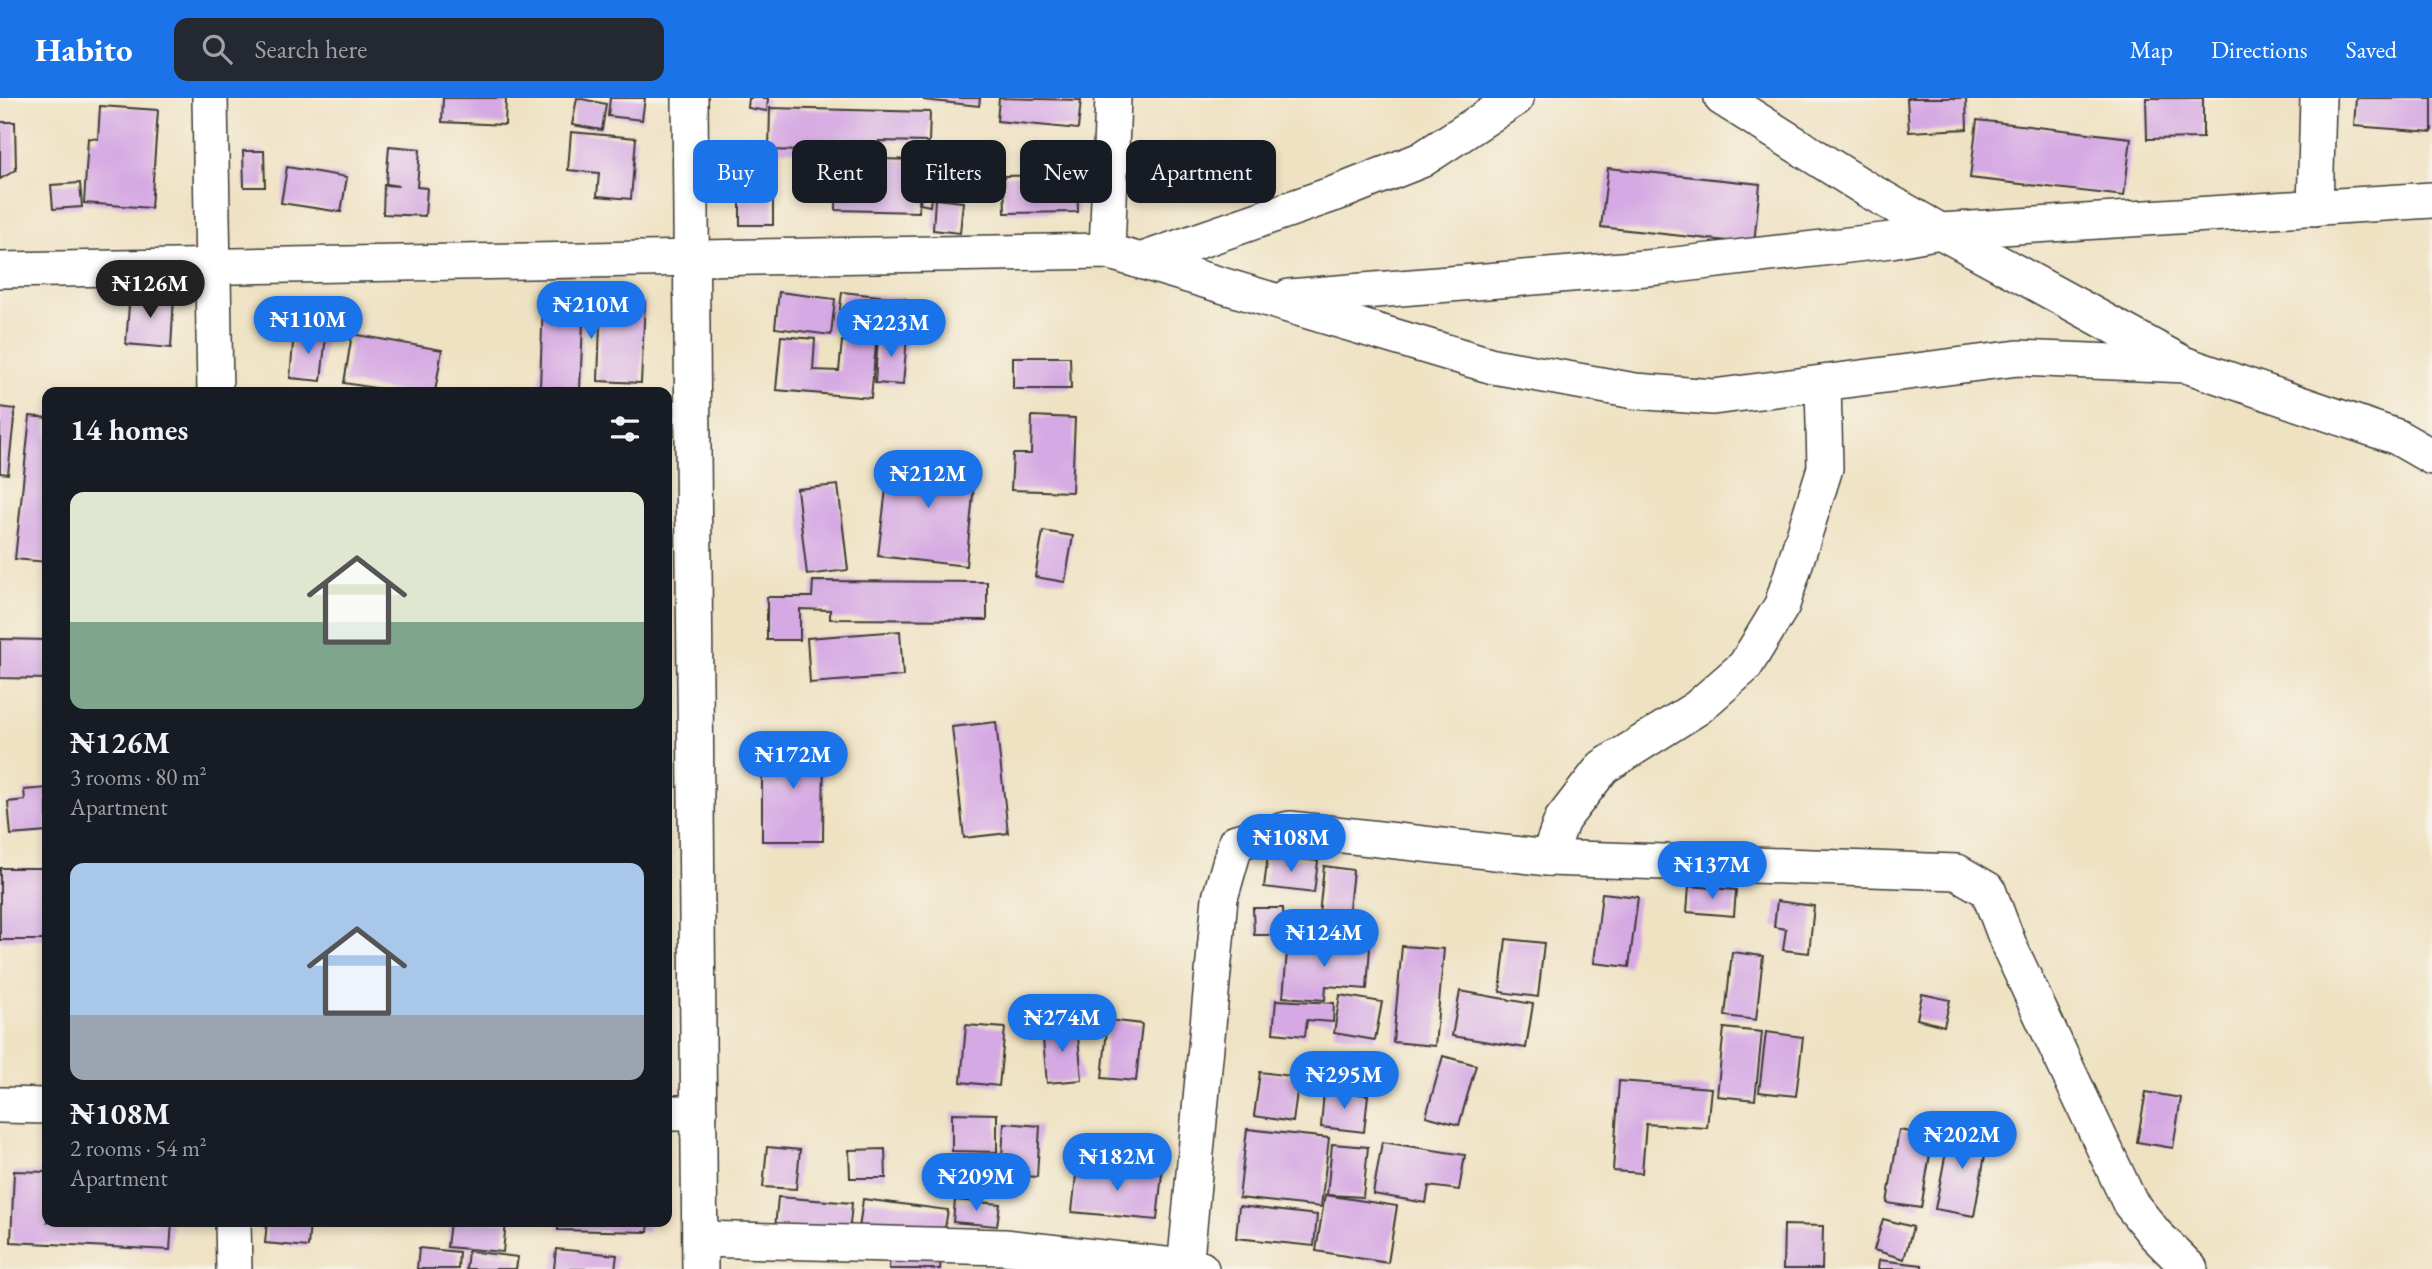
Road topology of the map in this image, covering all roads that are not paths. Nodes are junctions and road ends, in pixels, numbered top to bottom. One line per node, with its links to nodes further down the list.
1 (210, 98): 13 (street)
2 (690, 98): 11 (street)
3 (1113, 98): 10 (street)
4 (1516, 98): 12 (street)
5 (1721, 98): 9 (street)
6 (2318, 98): 8 (street)
7 (2432, 200): 8 (street)
8 (2315, 208): 9 (street)
9 (1940, 231): 15 (street); 16 (street)
10 (1107, 251): 11 (street); 12 (street)
11 (691, 259): 13 (street); 23 (street)
12 (1140, 261): 15 (street)
13 (212, 267): 14 (street); 18 (street)
14 (0, 270)
15 (1268, 299): 17 (street)
16 (2186, 365): 17 (street); 19 (street)
17 (1823, 383): 20 (street)
18 (215, 387)
19 (2432, 457)
20 (1548, 858): 26 (street); 28 (street)
21 (0, 1105): 22 (street)
22 (42, 1106)
23 (683, 1113): 25 (street)
24 (233, 1227): 27 (street)
25 (700, 1254): 26 (street)
26 (1190, 1268)
27 (234, 1269)
28 (2190, 1269)

